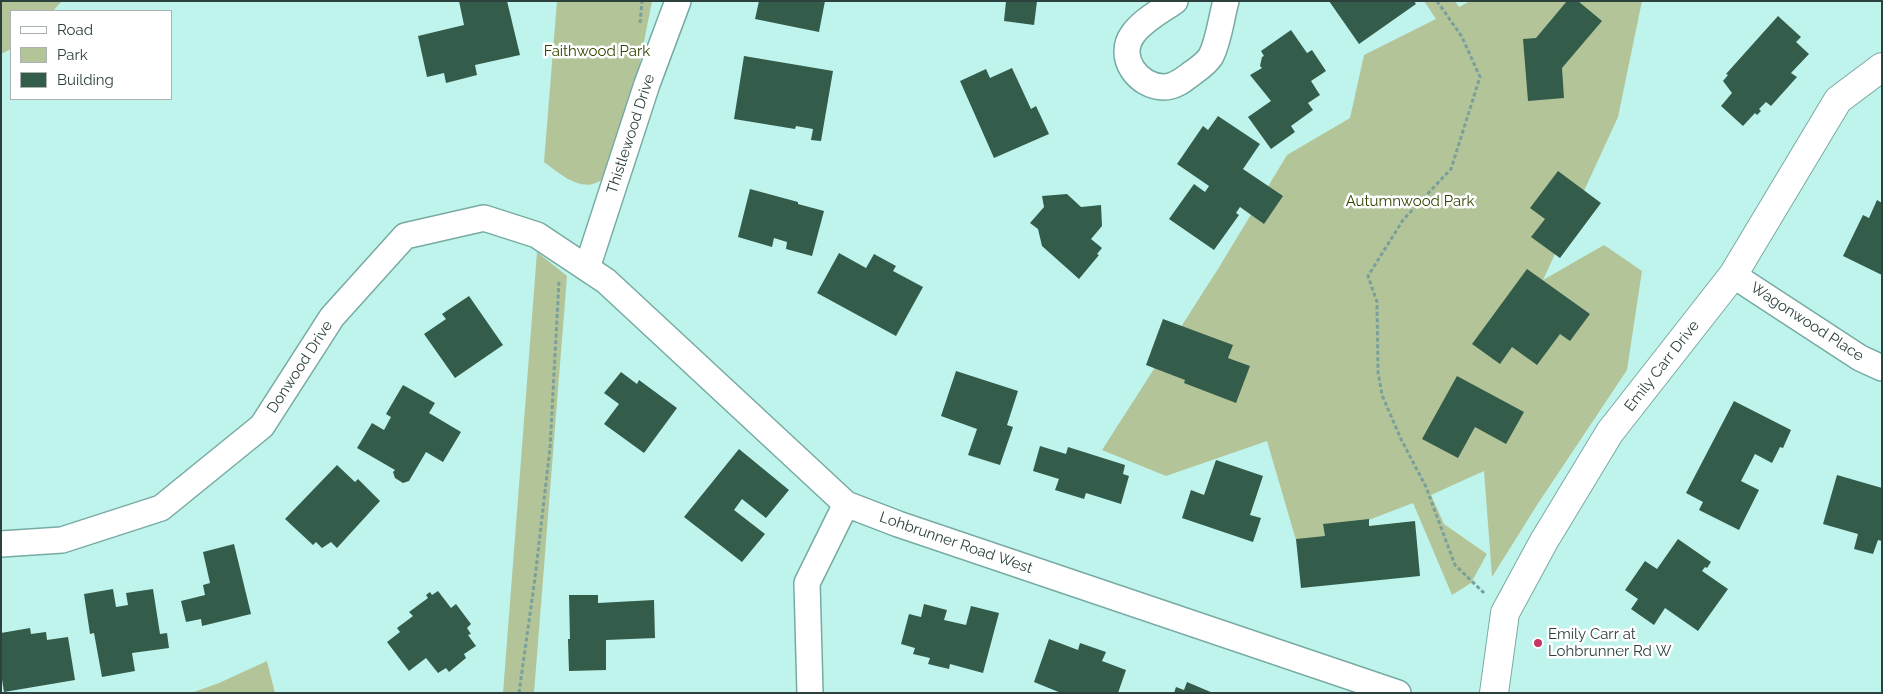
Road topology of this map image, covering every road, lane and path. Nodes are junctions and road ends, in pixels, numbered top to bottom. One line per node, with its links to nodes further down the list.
1 (642, 1): 6 (path)
2 (678, 1): 9 (street, Thistlewood Drive)
3 (1175, 1): 4 (street)
4 (1226, 1)
5 (1437, 1): 14 (path)
6 (640, 29)
7 (1882, 67): 10 (street, Emily Carr Drive)
8 (561, 250): 9 (street, Donwood Drive); 13 (street, Donwood Drive); 15 (path)
9 (587, 268): 12 (street, Lohbrunner Road West)
10 (1732, 275): 11 (street, Wagonwood Place); 14 (street, Emily Carr Drive)
11 (1882, 368)
12 (846, 504): 16 (street); 17 (street, Lohbrunner Road West)
13 (1, 544)
14 (1505, 613): 18 (street, Emily Carr Drive)
15 (519, 693)
16 (810, 693)
17 (1398, 693)
18 (1494, 693)

